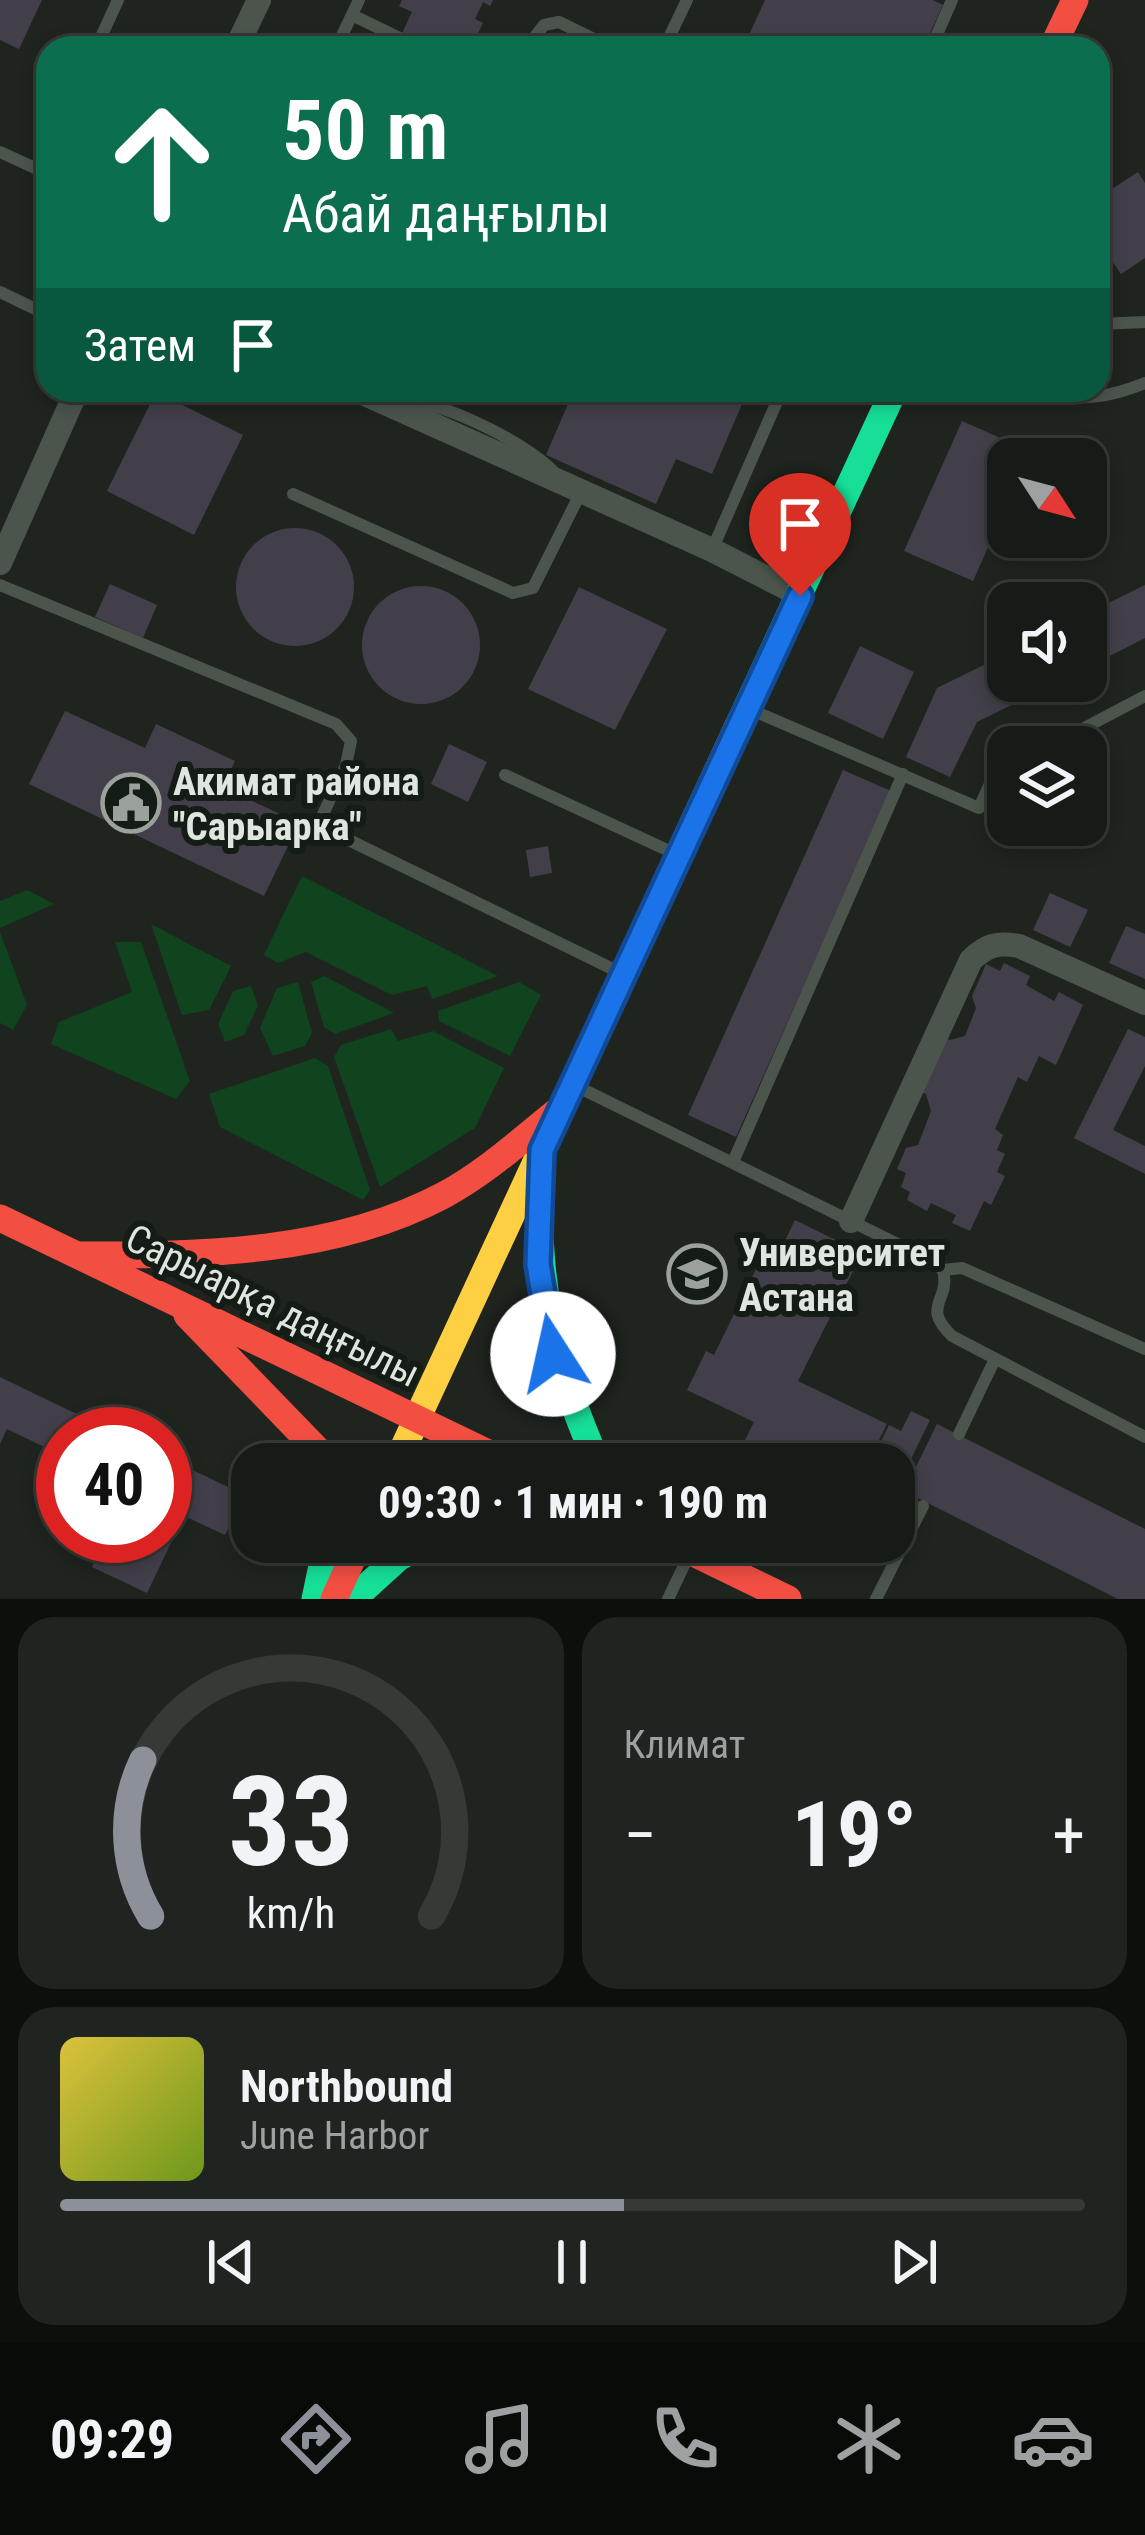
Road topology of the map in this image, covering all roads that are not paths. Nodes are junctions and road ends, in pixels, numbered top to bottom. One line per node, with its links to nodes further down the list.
1 (118, 0): 8 (lane)
2 (259, 0): 9 (street)
3 (358, 0): 7 (lane)
4 (686, 0): 14 (lane)
5 (952, 0): 15 (lane)
6 (1075, 0): 16 (street)
7 (352, 15): 10 (lane); 11 (lane)
8 (102, 36)
9 (242, 36)
10 (342, 36)
11 (395, 36)
12 (535, 36): 13 (lane)
13 (588, 36)
14 (670, 36)
15 (937, 36)
16 (1058, 36)
17 (0, 152): 18 (lane)
18 (36, 168)
19 (0, 292): 20 (lane)
20 (36, 309)
21 (1145, 322): 22 (lane)
22 (1110, 323)
23 (1145, 383): 24 (lane)
24 (1110, 396)
25 (72, 402): 32 (street)
26 (383, 402): 29 (street)
27 (777, 402): 31 (lane)
28 (889, 402): 34 (street)
29 (573, 487): 30 (lane); 31 (street)
30 (293, 494)
31 (712, 550): 34 (street)
32 (0, 563)
33 (0, 585): 42 (lane)
34 (800, 596): 36 (street)
35 (1145, 696): 37 (lane)
36 (747, 708): 38 (lane); 41 (street)
37 (1088, 726)
38 (903, 774): 40 (lane); 46 (lane)
39 (505, 775): 41 (lane)
40 (987, 790)
41 (679, 855): 42 (street)
42 (624, 975): 44 (street)
43 (1145, 1003): 48 (street)
44 (568, 1096): 45 (street); 46 (lane); 49 (street)
45 (542, 1150): 54 (street); 60 (street)
46 (733, 1162): 48 (lane)
47 (0, 1217): 49 (street, Сарыарқа даңғылы)
48 (851, 1221): 50 (lane)
49 (79, 1256): 51 (street, Сарыарқа даңғылы)
50 (943, 1270): 52 (lane); 53 (lane)
51 (173, 1301): 54 (street, Сарыарқа даңғылы); 57 (street)
52 (1145, 1349)
53 (995, 1358): 55 (lane); 56 (lane)
54 (418, 1418): 58 (street); 59 (street, Сарыарқа даңғылы)
55 (959, 1434)
56 (1145, 1437)
57 (312, 1443)
58 (406, 1443)
59 (469, 1443)
60 (588, 1443)
61 (923, 1506): 72 (lane)
62 (323, 1563): 67 (street)
63 (350, 1563): 68 (street)
64 (393, 1563): 69 (street)
65 (677, 1563): 70 (lane)
66 (714, 1563): 71 (street)
67 (315, 1599)
68 (334, 1599)
69 (353, 1599)
70 (668, 1599)
71 (788, 1599)
72 (876, 1599)

